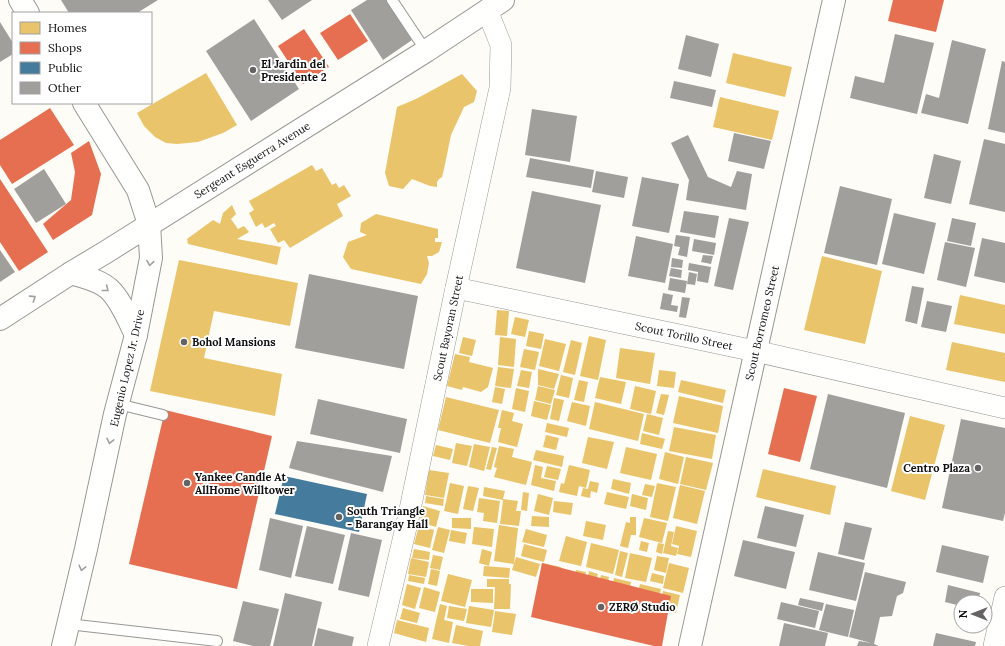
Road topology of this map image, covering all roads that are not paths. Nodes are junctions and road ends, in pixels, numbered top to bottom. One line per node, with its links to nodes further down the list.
1 (20, 0): 5 (street)
2 (392, 0): 6 (lane)
3 (834, 0): 13 (street, Scout Borromeo Street)
4 (495, 5): 6 (street, Sergeant Esguerra Avenue); 10 (street, Scout Bayoran Street)
5 (27, 12)
6 (426, 51): 8 (street, Sergeant Esguerra Avenue)
7 (85, 104): 8 (street, Eugenio Lopez Jr. Drive)
8 (149, 224): 9 (street, Sergeant Esguerra Avenue); 12 (street, Eugenio Lopez Jr. Drive, one-way to 12)
9 (71, 273): 11 (street, Sergeant Esguerra Avenue, one-way to 9); 12 (street, one-way to 12)
10 (456, 288): 13 (street, Scout Torillo Street); 21 (street, Scout Bayoran Street)
11 (0, 319)
12 (136, 335): 14 (street, Eugenio Lopez Jr. Drive)
13 (756, 351): 15 (street, Scout Torillo Street); 22 (street, Scout Borromeo Street)
14 (118, 404): 16 (lane); 18 (street, Eugenio Lopez Jr. Drive, one-way to 18)
15 (1005, 408)
16 (163, 415)
17 (1005, 597): 23 (street)
18 (68, 624): 19 (lane); 20 (street, Eugenio Lopez Jr. Drive)
19 (217, 641)
20 (63, 646)
21 (378, 646)
22 (690, 646)
23 (994, 646)

